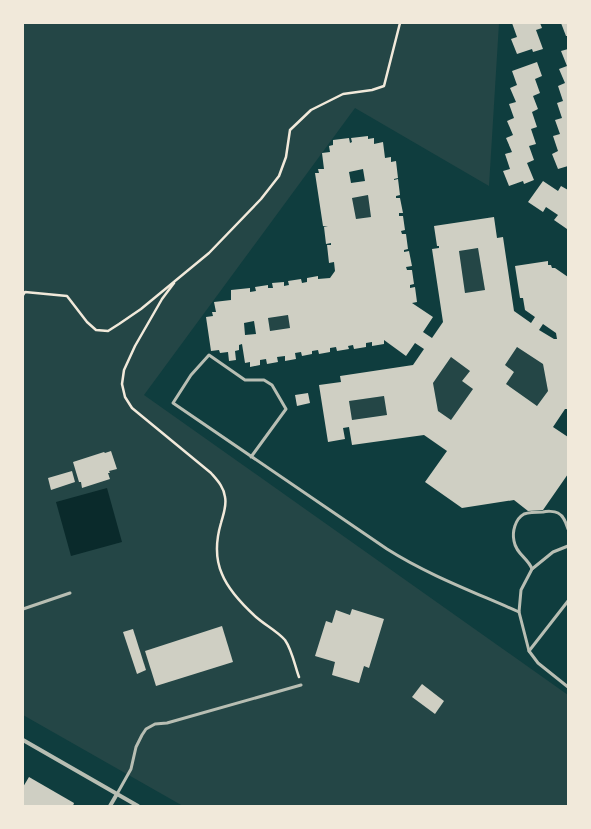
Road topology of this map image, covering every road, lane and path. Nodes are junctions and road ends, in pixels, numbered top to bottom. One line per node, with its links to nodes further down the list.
1 (400, 23): 2 (path)
2 (178, 278): 3 (path); 13 (path)
3 (23, 295)
4 (251, 457): 4 (lane); 11 (lane)
5 (568, 529): 7 (lane)
6 (568, 546): 7 (lane)
7 (532, 569): 11 (lane)
8 (70, 594): 10 (lane)
9 (568, 601): 12 (lane)
10 (23, 609)
11 (519, 612): 12 (lane)
12 (529, 651): 14 (lane)
13 (301, 685): 16 (lane)
14 (568, 687)
15 (23, 740): 16 (street)
16 (117, 794): 17 (street); 18 (street)
17 (110, 806)
18 (138, 806)

